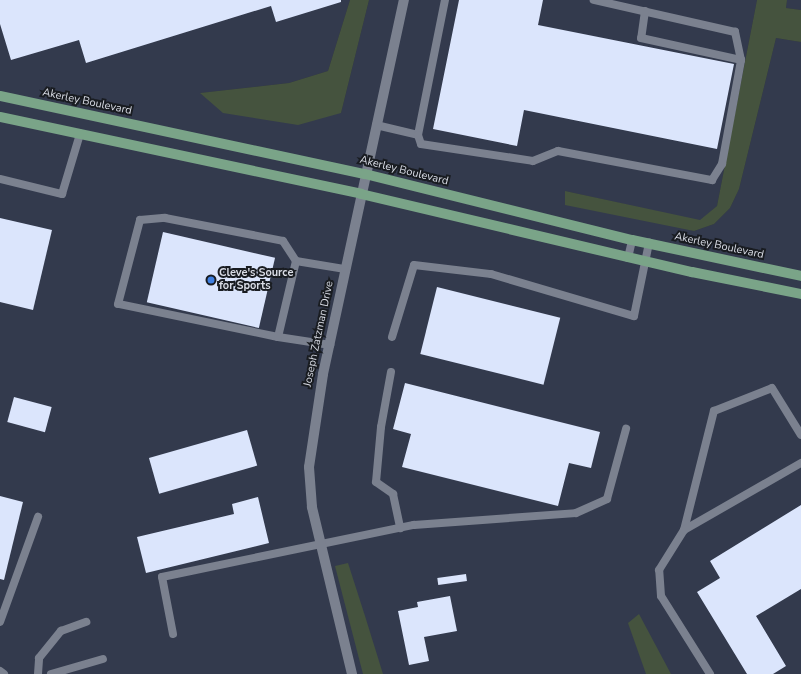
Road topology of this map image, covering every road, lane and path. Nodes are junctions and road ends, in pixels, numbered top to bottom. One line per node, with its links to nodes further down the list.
1 (404, 0): 8 (street, Joseph Zatzman Drive)
2 (445, 0): 10 (lane)
3 (594, 0): 4 (lane)
4 (645, 11): 5 (lane); 5 (lane)
5 (741, 60): 10 (lane)
6 (0, 96): 11 (main road, Akerley Boulevard)
7 (0, 117): 9 (main road)
8 (376, 125): 10 (lane); 11 (street, Joseph Zatzman Drive)
9 (80, 134): 12 (lane); 13 (main road)
10 (418, 134)
11 (365, 174): 13 (street, Joseph Zatzman Drive); 14 (main road, Akerley Boulevard)
12 (0, 179)
13 (361, 194): 16 (main road); 19 (street, Joseph Zatzman Drive)
14 (632, 240): 15 (main road, Akerley Boulevard); 16 (lane)
15 (650, 243): 18 (lane); 20 (main road, Akerley Boulevard)
16 (628, 258): 18 (main road)
17 (296, 261): 19 (lane); 22 (lane); 22 (lane)
18 (646, 262): 21 (main road); 23 (lane)
19 (345, 269): 24 (street, Joseph Zatzman Drive)
20 (801, 276)
21 (801, 294)
22 (278, 337): 24 (lane)
23 (392, 337)
24 (330, 345): 32 (street, Joseph Zatzman Drive)
25 (391, 372): 30 (lane)
26 (626, 430): 30 (lane)
27 (801, 435): 31 (lane)
28 (801, 463): 31 (lane)
29 (38, 517): 33 (lane)
30 (400, 528): 32 (lane)
31 (684, 530): 42 (lane)
32 (322, 546): 35 (lane); 41 (street, Joseph Zatzman Drive)
33 (0, 622)
34 (86, 622): 39 (lane)
35 (173, 634)
36 (103, 659): 40 (lane)
37 (0, 671): 38 (lane)
38 (4, 674)
39 (38, 674)
40 (51, 674)
41 (352, 674)
42 (710, 674)

